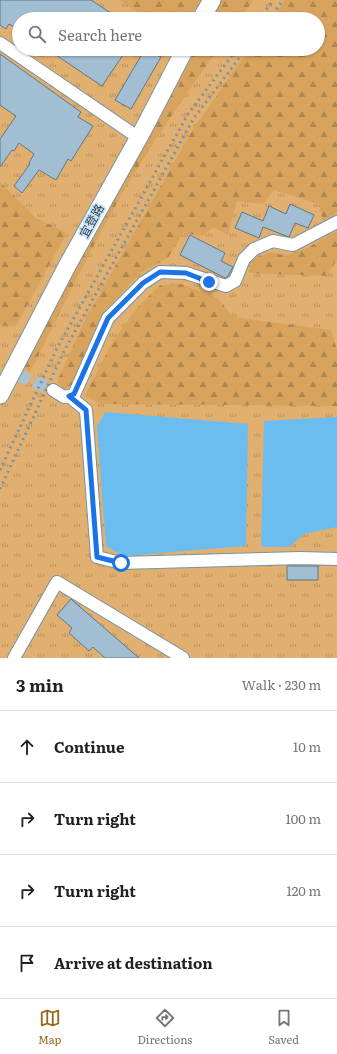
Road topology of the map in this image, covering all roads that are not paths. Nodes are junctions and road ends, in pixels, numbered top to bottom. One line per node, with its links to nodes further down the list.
1 (212, 0): 2 (street)
2 (205, 12)
3 (0, 43): 4 (street)
4 (12, 51)
5 (19, 56): 7 (street)
6 (181, 56): 7 (street, 宜登路)
7 (139, 138): 9 (street, 宜登路)
8 (337, 222): 12 (street)
9 (10, 373): 11 (street, 宜登路)
10 (53, 390): 12 (street)
11 (0, 395)
12 (69, 396): 13 (street)
13 (337, 559)
14 (14, 658): 15 (street)
15 (183, 658)

